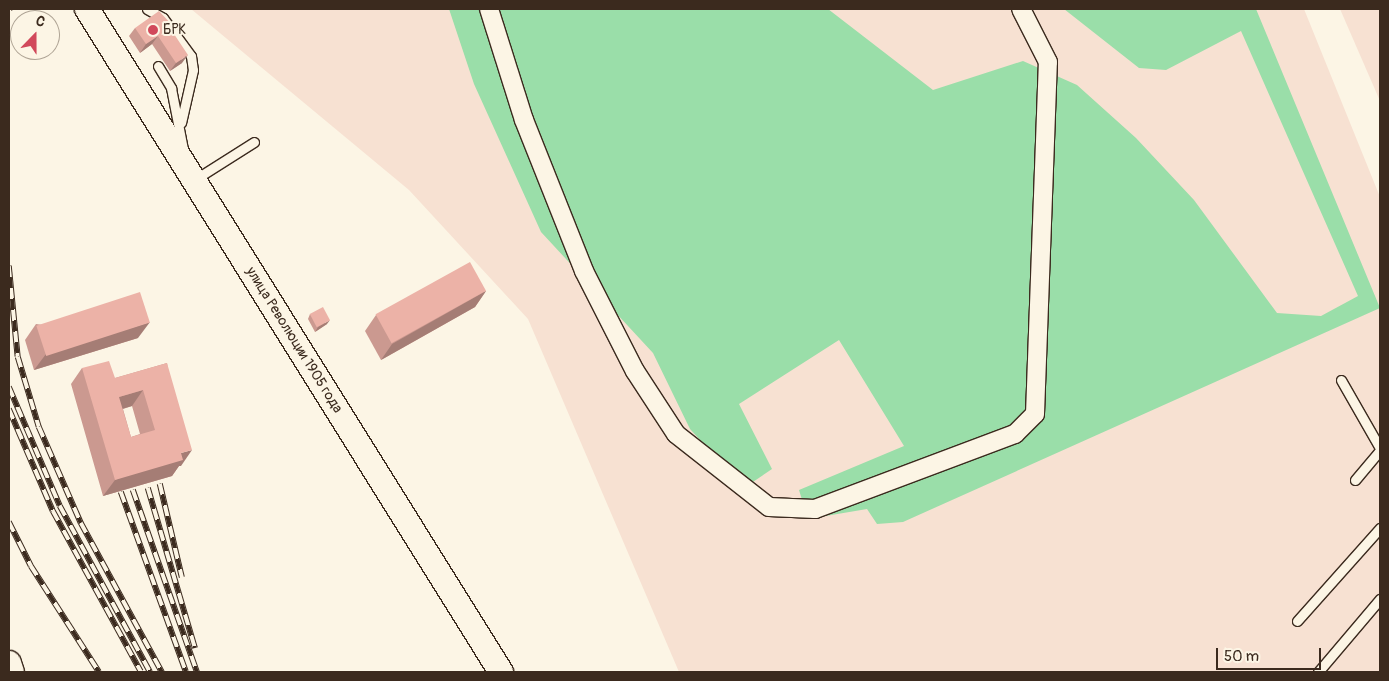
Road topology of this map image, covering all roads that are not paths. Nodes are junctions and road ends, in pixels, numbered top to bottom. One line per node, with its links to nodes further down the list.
1 (87, 9): 8 (main road, улица Революции 1905 года)
2 (147, 9): 6 (lane)
3 (489, 9): 4 (street)
4 (1021, 9)
5 (158, 66): 6 (lane)
6 (181, 122): 8 (lane)
7 (254, 142): 8 (lane)
8 (189, 172): 17 (main road, улица Революции 1905 года)
9 (1341, 380): 10 (lane)
10 (1380, 449): 11 (lane)
11 (1355, 480)
12 (1380, 528): 14 (lane)
13 (1380, 599): 18 (lane)
14 (1297, 621)
15 (9, 663): 16 (main road)
16 (12, 672)
17 (501, 672)
18 (1318, 672)

